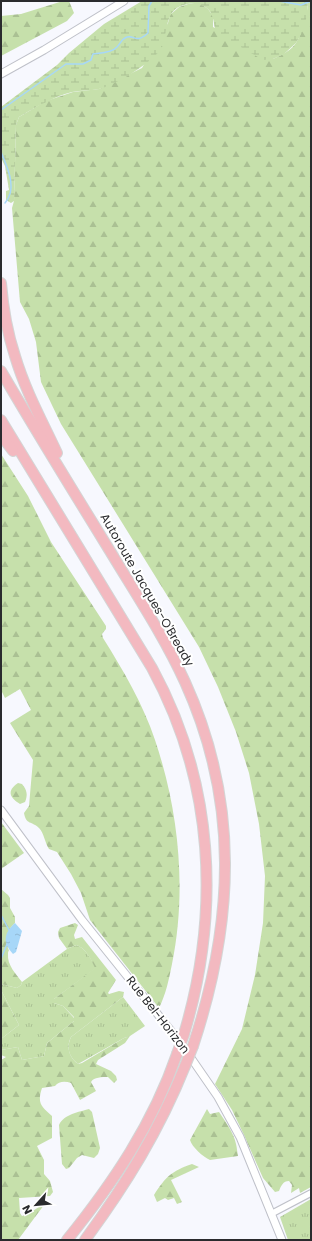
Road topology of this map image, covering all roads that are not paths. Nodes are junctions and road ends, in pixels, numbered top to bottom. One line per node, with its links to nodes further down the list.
1 (124, 1): 2 (street)
2 (44, 50): 3 (street); 4 (street)
3 (1, 74)
4 (1, 79)
5 (1, 283): 10 (highway)
6 (1, 371): 10 (highway, Autoroute Jacques-O'Bready)
7 (1, 420): 9 (highway)
8 (1, 435): 9 (highway)
9 (52, 504): 14 (highway, bridge)
10 (83, 507): 15 (highway, Autoroute Jacques-O'Bready, bridge)
11 (1, 810): 13 (street, Rue Bel-Horizon)
12 (311, 1193): 13 (street)
13 (271, 1214): 16 (street, Rue Bel-Horizon)
14 (68, 1240)
15 (85, 1240)
16 (282, 1240)

